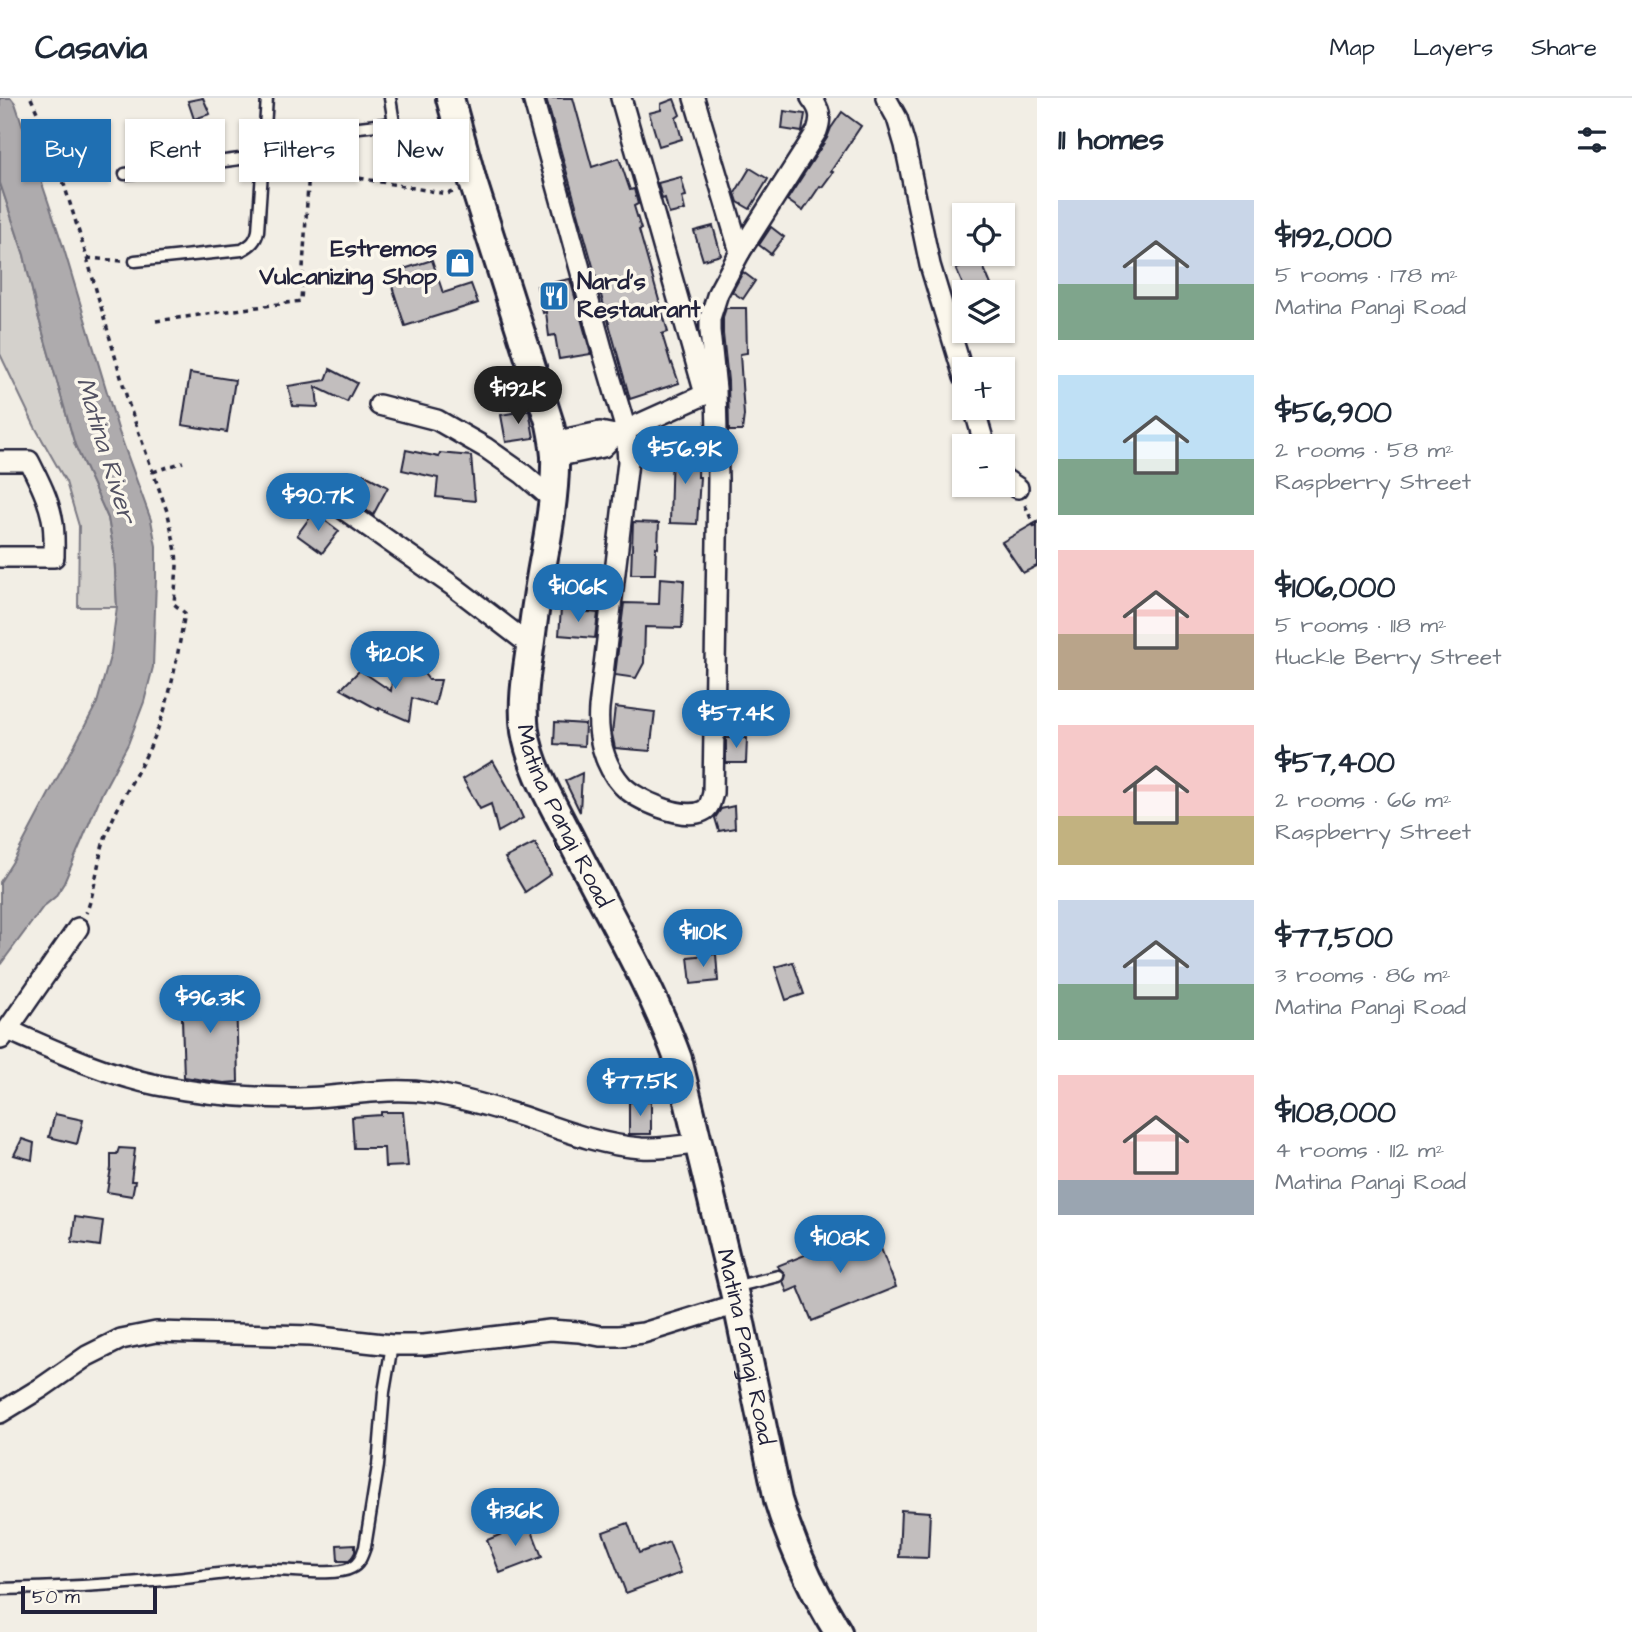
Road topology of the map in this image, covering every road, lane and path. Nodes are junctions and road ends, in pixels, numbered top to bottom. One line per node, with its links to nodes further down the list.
1 (31, 98): 15 (path)
2 (267, 98): 10 (lane)
3 (390, 98): 11 (lane)
4 (450, 98): 13 (street, Matina Pangi Road)
5 (533, 98): 23 (street)
6 (621, 98): 18 (street)
7 (695, 98): 14 (street)
8 (811, 98): 14 (street)
9 (887, 98): 20 (street)
10 (265, 119)
11 (359, 127)
12 (261, 182): 16 (lane)
13 (474, 182): 19 (path); 24 (street, Matina Pangi Road)
14 (740, 252): 17 (street)
15 (87, 258): 16 (path); 27 (path)
16 (135, 261)
17 (710, 318): 18 (street); 21 (street)
18 (684, 320): 21 (street)
19 (156, 321)
20 (958, 357)
21 (710, 392): 23 (street); 23 (street)
22 (379, 405): 30 (street)
23 (621, 432): 24 (street)
24 (554, 449): 30 (street, Matina Pangi Road)
25 (0, 461): 32 (street)
26 (184, 462): 27 (path)
27 (153, 472): 34 (path)
28 (1015, 492): 31 (path)
29 (326, 496): 33 (street)
30 (552, 499): 33 (street, Matina Pangi Road)
31 (1037, 532)
32 (0, 557)
33 (530, 645): 36 (street, Matina Pangi Road)
34 (78, 928): 35 (street)
35 (4, 1035): 36 (street)
36 (699, 1143): 38 (street, Matina Pangi Road)
37 (778, 1276): 38 (lane)
38 (735, 1295): 39 (street); 42 (street, Matina Pangi Road)
39 (392, 1345): 40 (street); 41 (lane)
40 (0, 1413)
41 (0, 1589)
42 (838, 1632)

